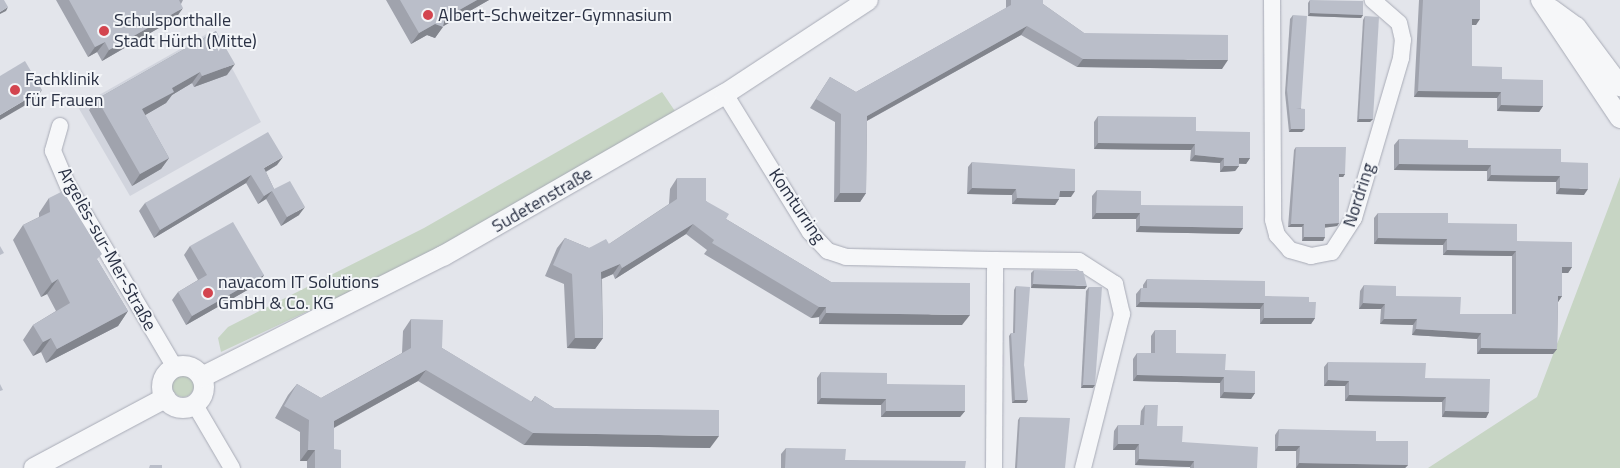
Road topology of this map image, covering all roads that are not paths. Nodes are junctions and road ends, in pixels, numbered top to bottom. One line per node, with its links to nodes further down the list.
1 (868, 0): 6 (street, Sudetenstraße)
2 (1272, 0): 3 (street, Nordring)
3 (1374, 0)
4 (1542, 2): 5 (street); 7 (street)
5 (1620, 86)
6 (725, 94): 9 (street, Komturring); 11 (street, Sudetenstraße)
7 (1620, 118)
8 (60, 126): 10 (street, Argelès-sur-Mer-Straße)
9 (995, 260): 16 (street); 17 (street, Komturring)
10 (175, 368): 11 (street); 12 (street)
11 (202, 377): 13 (street)
12 (165, 398): 13 (street); 14 (street)
13 (195, 405): 15 (street)
14 (34, 468)
15 (232, 468)
16 (994, 468)
17 (1083, 468)

